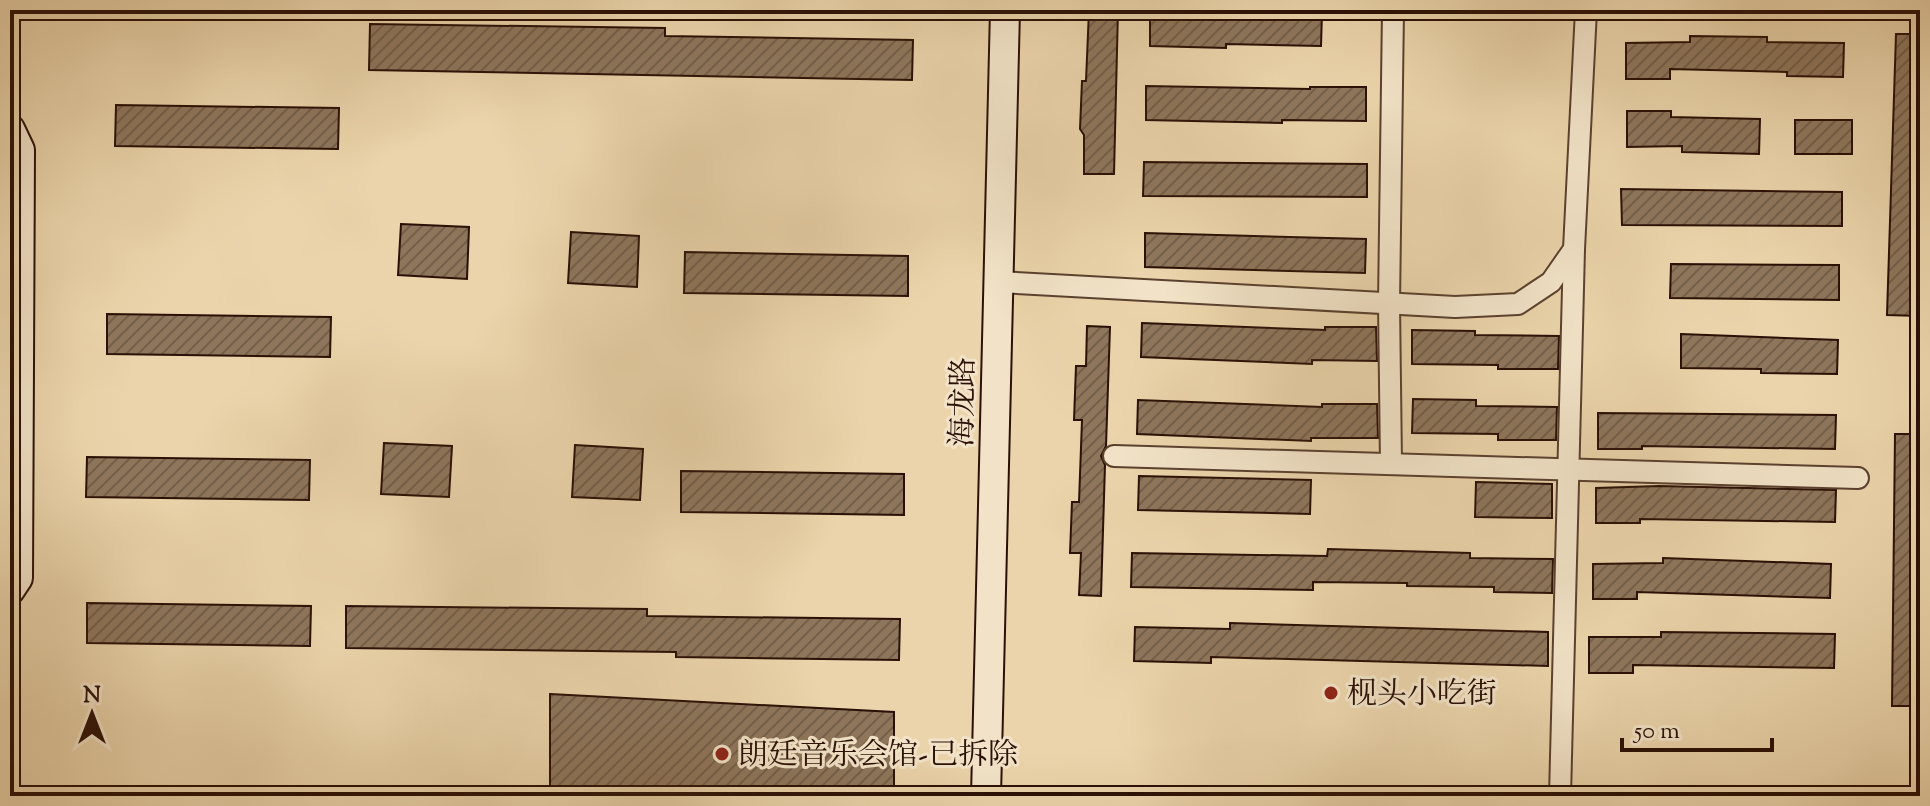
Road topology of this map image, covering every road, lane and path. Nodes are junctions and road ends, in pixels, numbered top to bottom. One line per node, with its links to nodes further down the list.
1 (1005, 10): 6 (street, 海龙路)
2 (1393, 10): 7 (street)
3 (1586, 10): 5 (street)
4 (10, 129): 12 (street)
5 (1574, 249): 7 (street); 10 (street)
6 (999, 282): 7 (street); 13 (street, 海龙路)
7 (1389, 303): 9 (street)
8 (1114, 456): 9 (street)
9 (1391, 464): 10 (street)
10 (1569, 470): 11 (street); 14 (street)
11 (1858, 478)
12 (10, 590)
13 (986, 796)
14 (1560, 796)

